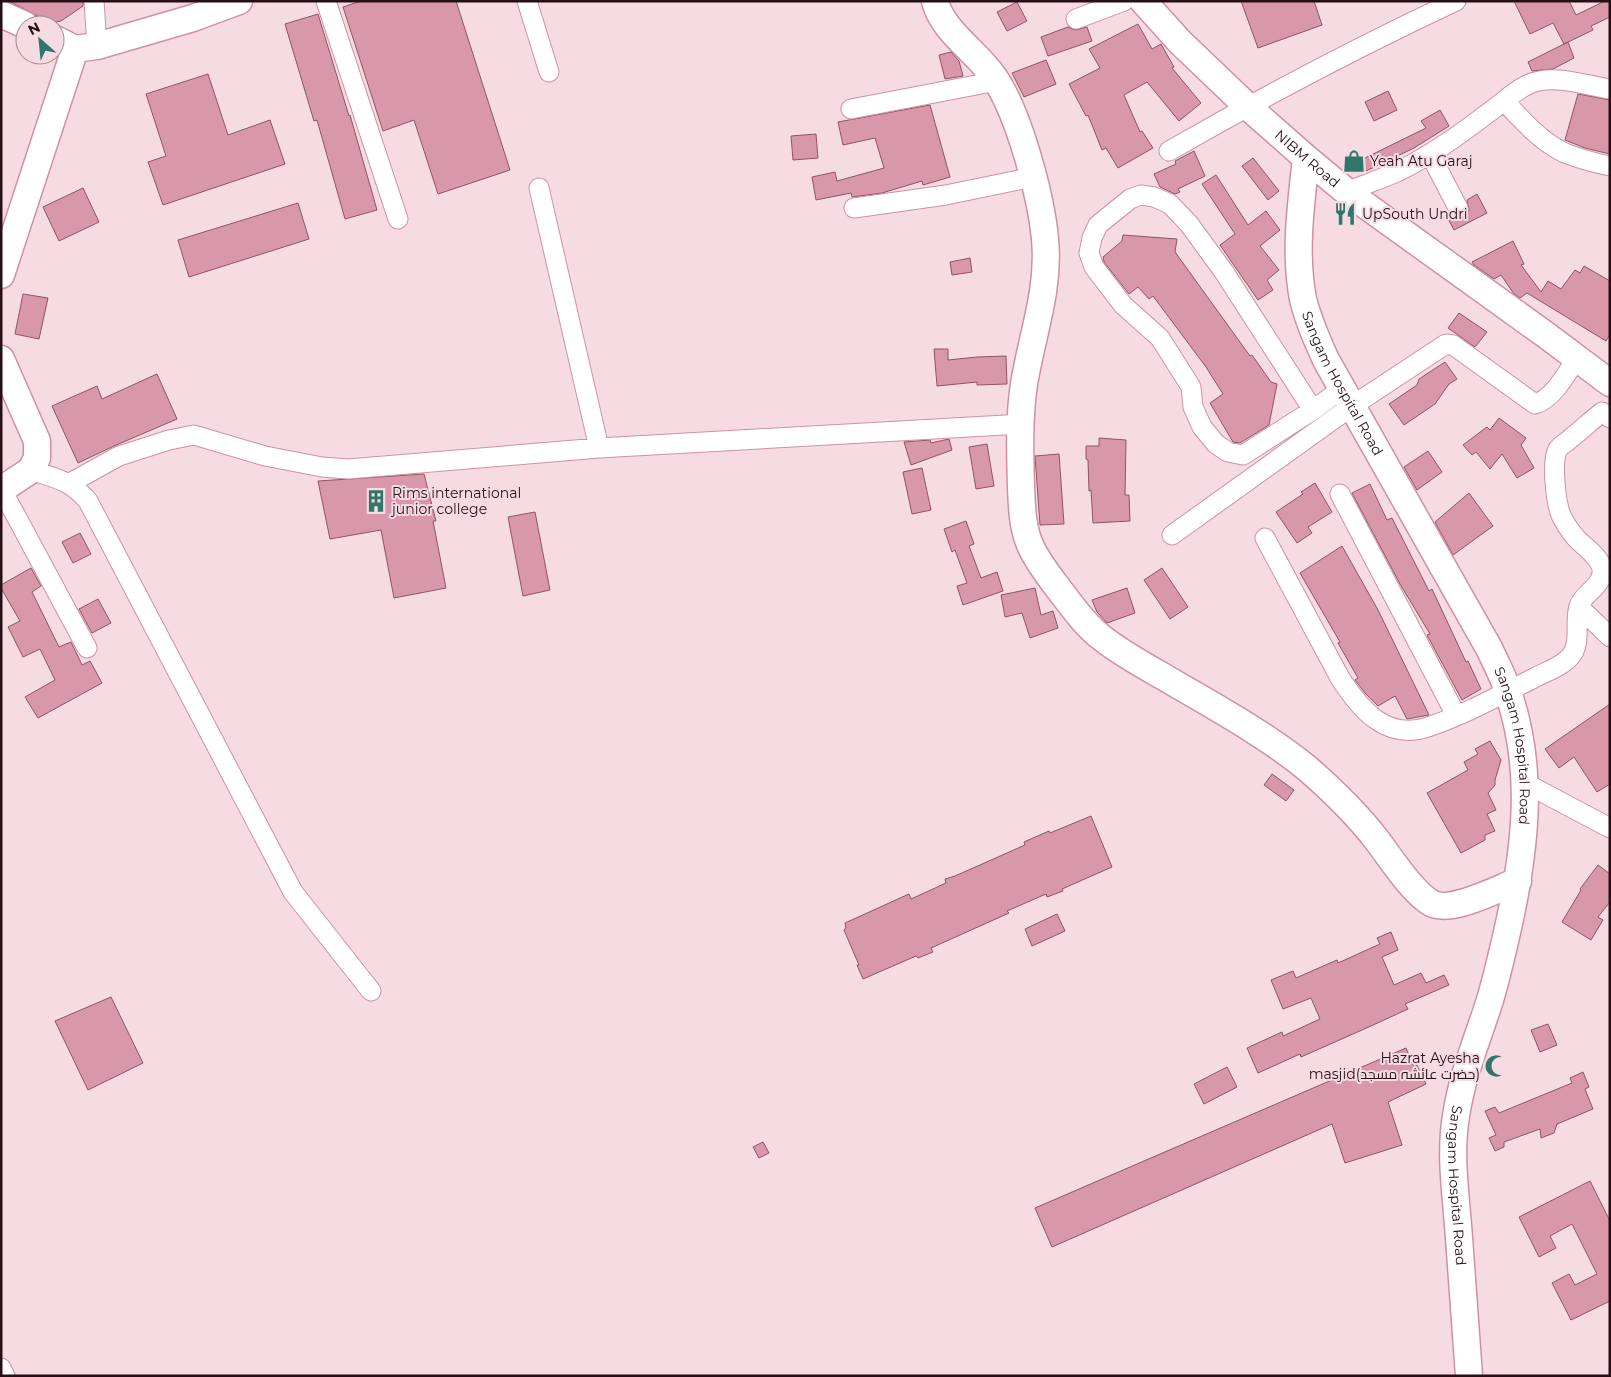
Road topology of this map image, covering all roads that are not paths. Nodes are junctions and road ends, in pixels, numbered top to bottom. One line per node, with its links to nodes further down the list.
1 (94, 1): 12 (street)
2 (239, 1): 12 (main road)
3 (326, 1): 28 (street)
4 (527, 1): 13 (street)
5 (935, 1): 14 (main road)
6 (1124, 1): 11 (street)
7 (1143, 1): 17 (main road, NIBM Road)
8 (1456, 1): 17 (street)
9 (1, 14): 10 (main road)
10 (15, 20)
11 (1076, 20)
12 (73, 51): 29 (main road)
13 (549, 72)
14 (997, 81): 18 (street); 23 (main road)
15 (1610, 88): 16 (street)
16 (1504, 101): 20 (street); 22 (street)
17 (1247, 106): 19 (street); 21 (main road, NIBM Road)
18 (851, 109)
19 (1170, 151)
20 (1430, 154): 25 (street); 27 (street)
21 (1306, 158): 25 (main road, NIBM Road); 33 (main road, Sangam Hospital Road)
22 (1610, 166)
23 (1032, 177): 26 (street); 36 (main road)
24 (539, 188): 37 (street)
25 (1346, 192): 30 (main road, NIBM Road)
26 (854, 208)
27 (1458, 208)
28 (398, 219)
29 (1, 275)
30 (1577, 358): 32 (main road, NIBM Road); 33 (street)
31 (1, 359): 38 (main road)
32 (1610, 383)
33 (1347, 397): 34 (street); 42 (street); 48 (main road, Sangam Hospital Road)
34 (1313, 410): 34 (street)
35 (1610, 418): 44 (street)
36 (1021, 424): 37 (street); 52 (main road)
37 (600, 448): 39 (street)
38 (32, 470): 39 (street); 40 (main road)
39 (70, 483): 53 (street)
40 (2, 490): 47 (street)
41 (1340, 494): 49 (street)
42 (1172, 536)
43 (1265, 538): 49 (street)
44 (1606, 568): 45 (street)
45 (1579, 607): 46 (street); 48 (street)
46 (1605, 624)
47 (87, 648)
48 (1508, 691): 49 (street); 50 (main road, Sangam Hospital Road)
49 (1456, 716)
50 (1525, 783): 51 (street); 52 (main road, Sangam Hospital Road)
51 (1610, 828)
52 (1518, 881): 56 (main road, Sangam Hospital Road)
53 (371, 991)
54 (1, 1368): 55 (street)
55 (5, 1376)
56 (1469, 1376)

